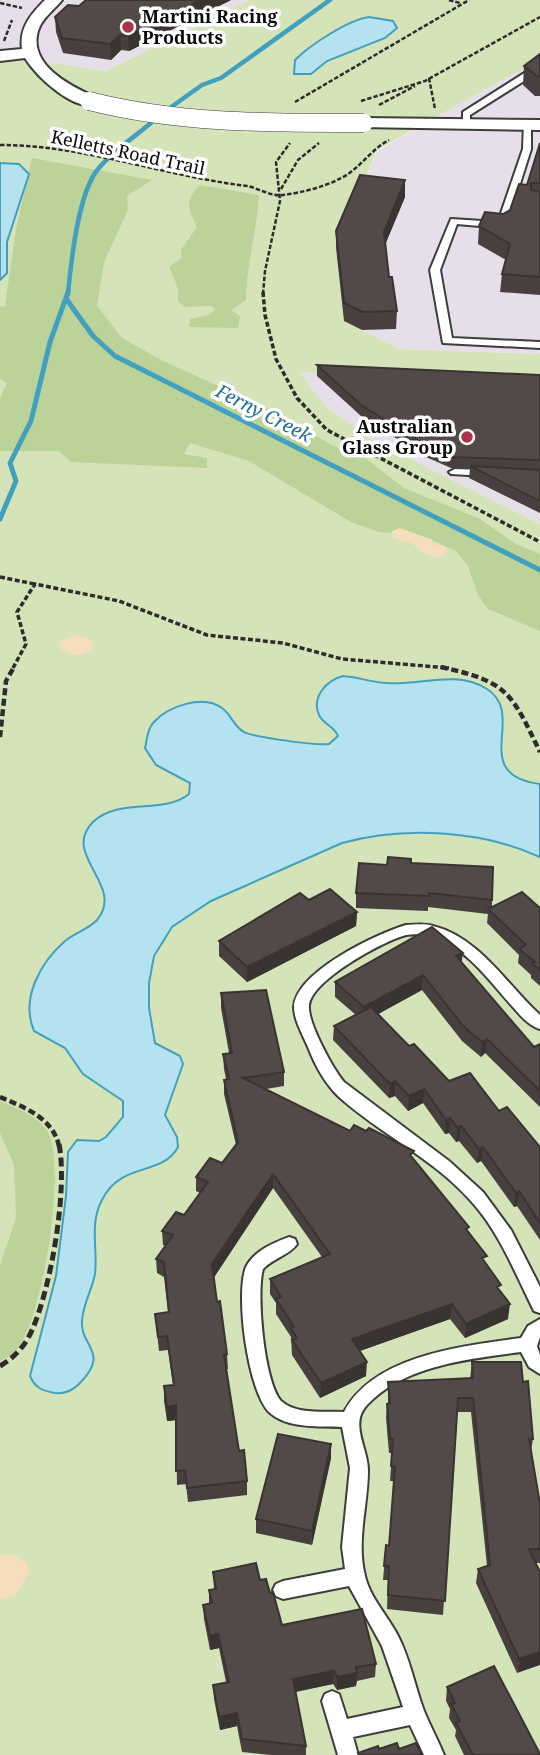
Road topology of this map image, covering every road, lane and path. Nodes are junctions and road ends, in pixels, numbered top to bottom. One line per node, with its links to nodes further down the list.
1 (449, 0): 6 (path)
2 (469, 0): 6 (path)
3 (52, 1): 5 (street); 8 (street)
4 (0, 3): 5 (path)
5 (27, 4)
6 (461, 4): 13 (path)
7 (540, 17): 11 (path)
8 (25, 53): 9 (street); 16 (street, bridge)
9 (0, 56)
10 (540, 67): 17 (lane)
11 (429, 78): 12 (path); 16 (path)
12 (425, 81): 14 (path); 15 (path)
13 (295, 102)
14 (354, 104)
15 (378, 106)
16 (437, 120): 17 (street)
17 (466, 124): 18 (street)
18 (534, 125): 25 (lane)
19 (399, 135): 24 (path)
20 (328, 136): 23 (path)
21 (295, 140): 23 (path)
22 (0, 145): 24 (path, Kelletts Road Trail)
23 (281, 189): 24 (path)
24 (279, 196): 28 (path)
25 (540, 345)
26 (455, 472): 27 (lane)
27 (503, 474)
28 (540, 542)
29 (0, 577): 30 (path)
30 (35, 584): 31 (path); 32 (path)
31 (0, 737)
32 (540, 752)
33 (540, 1024): 36 (lane)
34 (0, 1097): 39 (path)
35 (289, 1244): 41 (lane)
36 (540, 1306)
37 (540, 1326): 38 (lane)
38 (527, 1344): 40 (lane); 41 (lane)
39 (0, 1366)
40 (540, 1367)
41 (349, 1420): 42 (lane)
42 (355, 1576): 43 (lane); 45 (lane)
43 (282, 1590)
44 (332, 1701): 46 (lane)
45 (415, 1714): 46 (lane); 48 (lane)
46 (342, 1730): 47 (lane)
47 (348, 1755)
48 (434, 1755)

